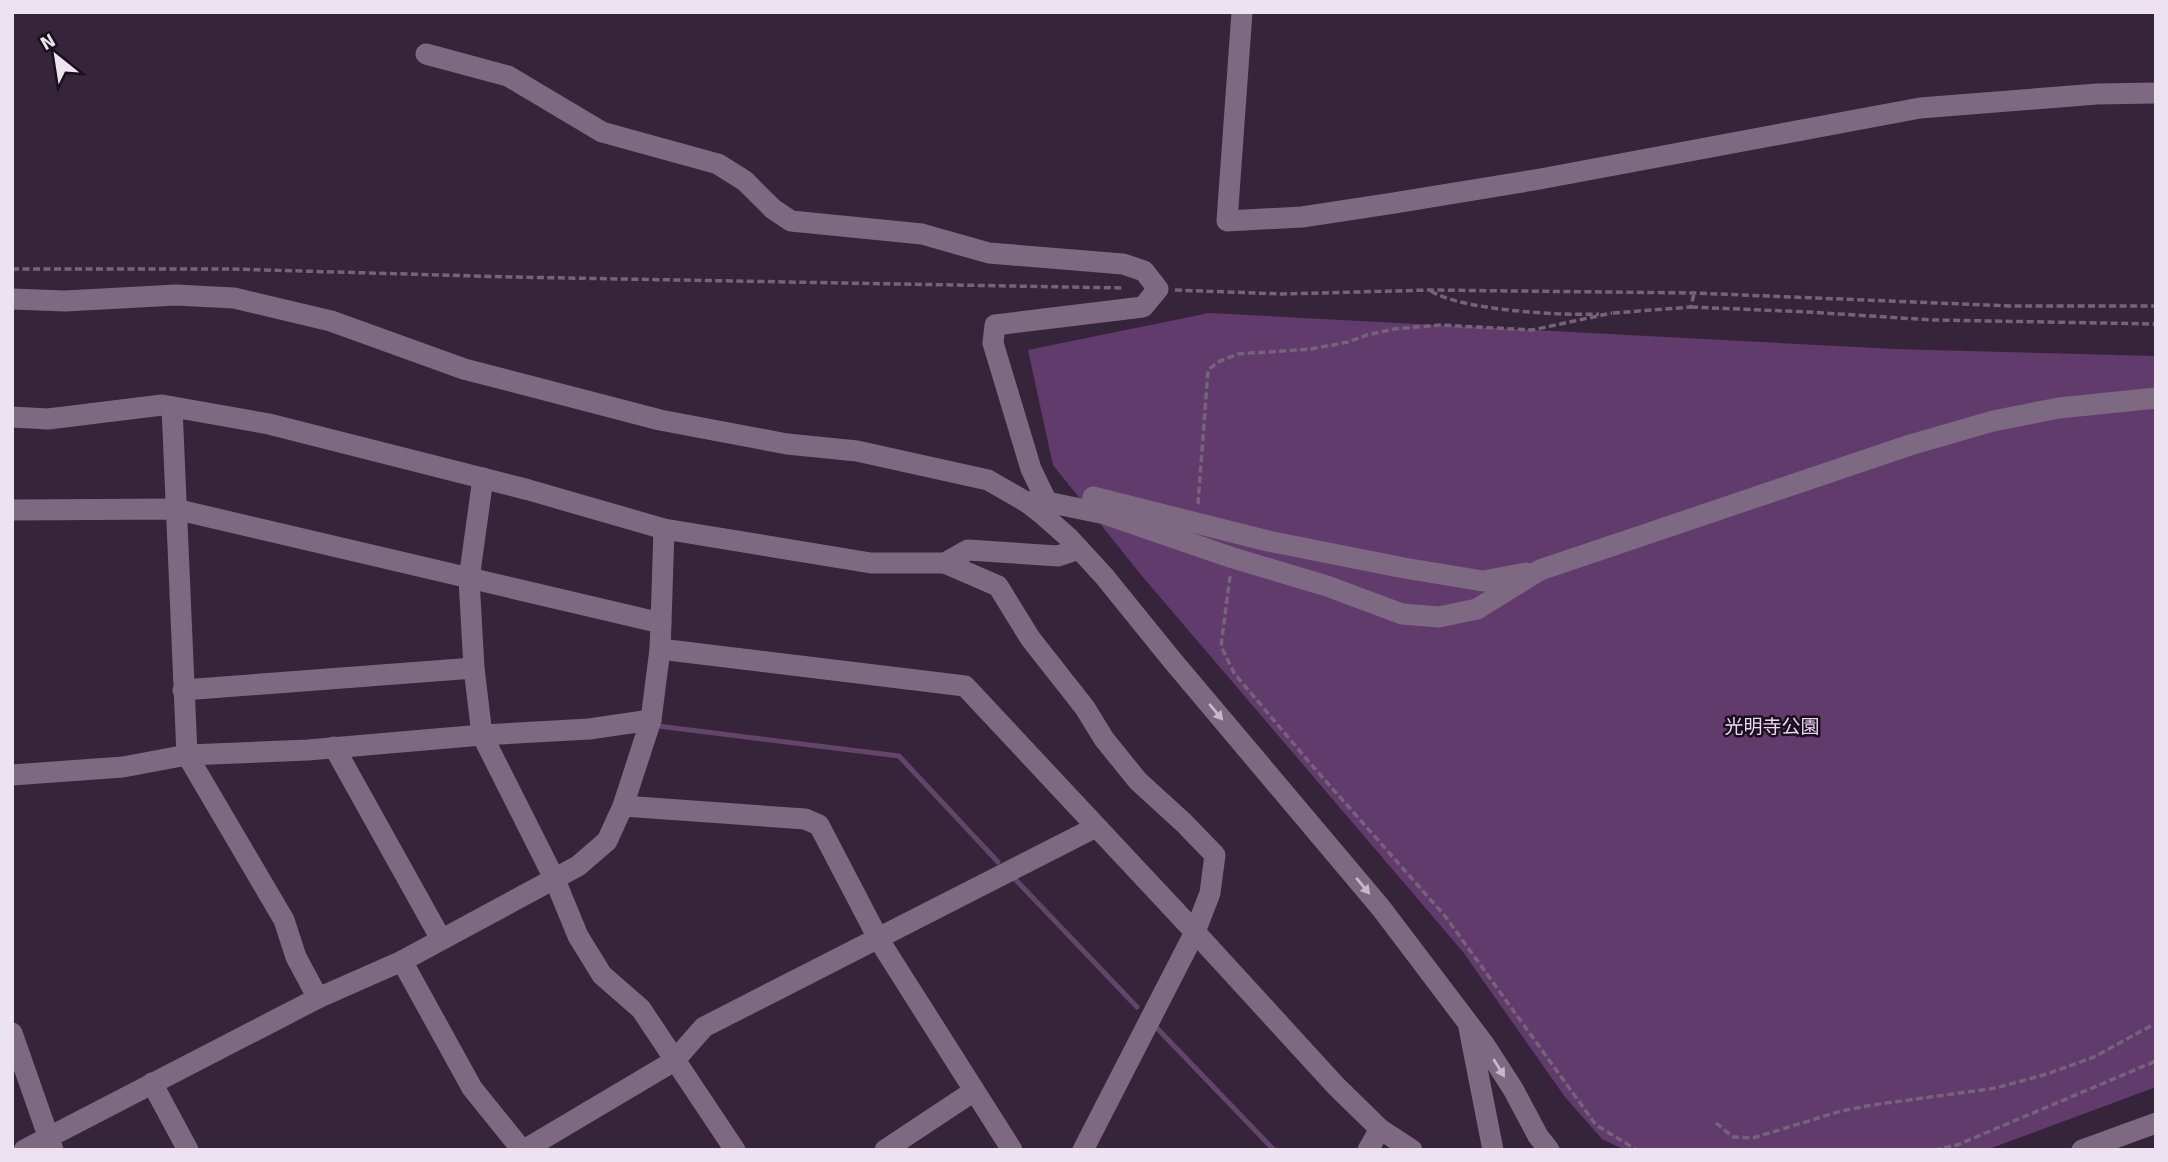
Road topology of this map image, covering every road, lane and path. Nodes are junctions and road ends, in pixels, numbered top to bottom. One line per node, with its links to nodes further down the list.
1 (1241, 12): 3 (street)
2 (425, 54): 5 (street)
3 (2156, 93)
4 (12, 269): 5 (path)
5 (1158, 289): 6 (path); 17 (street)
6 (1430, 290): 7 (path); 11 (path)
7 (1694, 293): 9 (path); 10 (path)
8 (12, 299): 17 (street)
9 (2156, 306)
10 (1691, 307): 11 (path); 12 (path)
11 (1612, 313): 18 (path)
12 (2156, 324)
13 (2156, 398): 25 (street)
14 (172, 407): 15 (street); 16 (street); 19 (street)
15 (12, 417)
16 (483, 478): 21 (street); 26 (street)
17 (1038, 497): 22 (street); 23 (street); 25 (street)
18 (1198, 508)
19 (175, 509): 20 (street); 26 (street); 30 (street)
20 (12, 510)
21 (664, 529): 24 (street); 27 (street)
22 (1079, 549): 24 (street); 45 (street, one-way to 45)
23 (1233, 558): 25 (street); 66 (path)
24 (945, 563): 39 (street)
25 (1540, 570)
26 (470, 579): 27 (street); 29 (street)
27 (661, 623): 28 (street)
28 (660, 649): 31 (street); 37 (street)
29 (474, 668): 30 (street); 32 (street)
30 (183, 690): 34 (street)
31 (651, 719): 32 (street); 36 (street)
32 (482, 735): 33 (street); 38 (street)
33 (334, 747): 34 (street); 40 (street)
34 (187, 755): 35 (street); 43 (street)
35 (12, 775)
36 (623, 806): 38 (street); 41 (street)
37 (1097, 827): 39 (street); 41 (street)
38 (555, 880): 40 (street); 47 (street)
39 (1195, 932): 53 (street); 61 (street)
40 (441, 939): 42 (street)
41 (879, 940): 47 (street); 50 (street)
42 (402, 961): 43 (street); 57 (street)
43 (318, 998): 49 (street)
44 (2156, 1023): 51 (path)
45 (1468, 1024): 64 (street); 65 (street, one-way to 65)
46 (12, 1033): 54 (street)
47 (674, 1061): 57 (street); 58 (street)
48 (2156, 1061): 67 (path)
49 (152, 1083): 54 (street); 56 (street)
50 (975, 1091): 59 (street); 60 (street)
51 (1716, 1123)
52 (2156, 1123): 68 (street)
53 (1380, 1129): 62 (street); 63 (street)
54 (51, 1143): 55 (street)
55 (24, 1150)
56 (188, 1150)
57 (523, 1150)
58 (735, 1150)
59 (885, 1150)
60 (1012, 1150)
61 (1083, 1150)
62 (1368, 1150)
63 (1412, 1150)
64 (1493, 1150)
65 (1549, 1150)
66 (1637, 1150)
67 (1934, 1150)
68 (2082, 1150)

